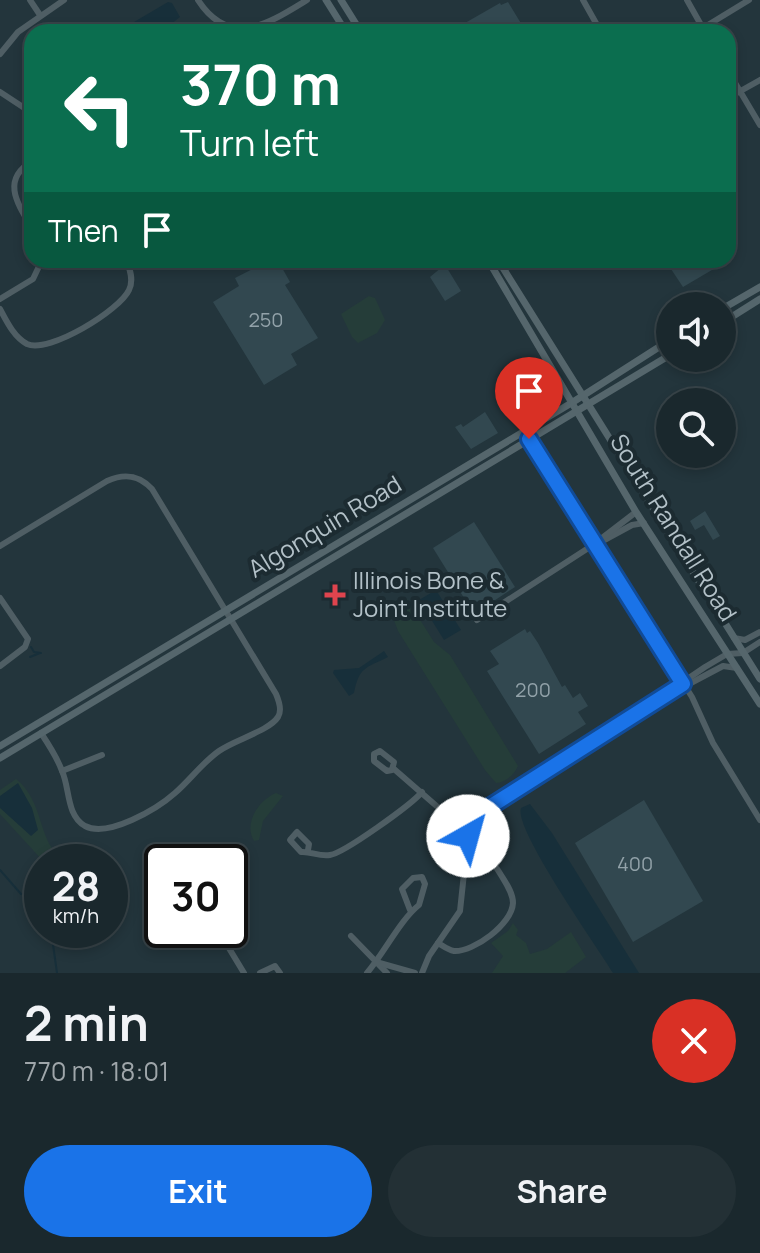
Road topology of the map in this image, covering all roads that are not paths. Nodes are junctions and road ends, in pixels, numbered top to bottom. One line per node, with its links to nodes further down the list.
1 (30, 0): 10 (street)
2 (64, 0): 10 (street)
3 (198, 0): 12 (street)
4 (307, 0): 13 (street)
5 (326, 0): 14 (main road)
6 (341, 0): 15 (main road)
7 (583, 0): 16 (street)
8 (687, 0): 17 (street)
9 (749, 0): 18 (street)
10 (40, 15): 11 (street)
11 (28, 24)
12 (228, 24)
13 (260, 24)
14 (341, 24)
15 (356, 24)
16 (596, 24)
17 (701, 24)
18 (713, 24)
19 (24, 27): 20 (street)
20 (0, 54)
21 (760, 80): 23 (street)
22 (736, 84): 23 (street)
23 (740, 91): 25 (street); 27 (street)
24 (0, 92): 26 (street)
25 (736, 93)
26 (24, 108)
27 (760, 125)
28 (24, 167): 29 (street)
29 (24, 215)
30 (38, 268): 35 (street)
31 (129, 268): 38 (street)
32 (493, 268): 43 (main road, South Randall Road)
33 (503, 268): 42 (main road, South Randall Road)
34 (760, 287): 37 (main road)
35 (0, 299)
36 (760, 299): 39 (main road)
37 (736, 300)
38 (0, 309)
39 (736, 314)
40 (656, 349): 42 (main road, Algonquin Road)
41 (656, 362): 44 (main road)
42 (581, 397): 43 (main road, Algonquin Road); 44 (main road, South Randall Road)
43 (573, 402): 45 (main road, South Randall Road); 52 (main road, Algonquin Road)
44 (587, 407): 45 (main road); 56 (main road, South Randall Road)
45 (579, 412): 46 (main road); 47 (main road, South Randall Road)
46 (529, 439): 49 (street); 53 (main road)
47 (636, 512): 48 (main road, South Randall Road); 49 (street)
48 (644, 523): 49 (street); 59 (main road, South Randall Road)
49 (593, 545): 54 (street); 63 (street)
50 (0, 546): 52 (street)
51 (0, 598): 60 (street)
52 (226, 610): 53 (street); 66 (main road, Algonquin Road)
53 (232, 619): 65 (main road); 70 (street)
54 (477, 620)
55 (760, 632): 56 (street)
56 (734, 638): 58 (main road, South Randall Road)
57 (760, 642): 58 (street)
58 (743, 653): 59 (street); 62 (main road, South Randall Road)
59 (727, 654): 61 (main road, South Randall Road); 63 (street)
60 (0, 666)
61 (737, 668): 63 (street); 64 (main road, South Randall Road)
62 (760, 679)
63 (683, 684): 72 (street); 73 (street)
64 (760, 704)
65 (41, 733): 68 (main road); 70 (street)
66 (0, 746)
67 (102, 755): 70 (street)
68 (0, 758)
69 (394, 769): 71 (street)
70 (62, 771)
71 (422, 792): 73 (street); 74 (street)
72 (760, 820)
73 (470, 827): 75 (street)
74 (308, 850)
75 (466, 854): 78 (street); 78 (street)
76 (410, 910): 76 (street); 80 (street)
77 (351, 936): 80 (street)
78 (438, 943): 87 (street)
79 (228, 948): 81 (street)
80 (376, 962): 84 (street); 85 (street); 86 (street)
81 (244, 973)
82 (260, 973): 83 (street)
83 (280, 973)
84 (367, 973)
85 (387, 973)
86 (415, 973)
87 (422, 973)

